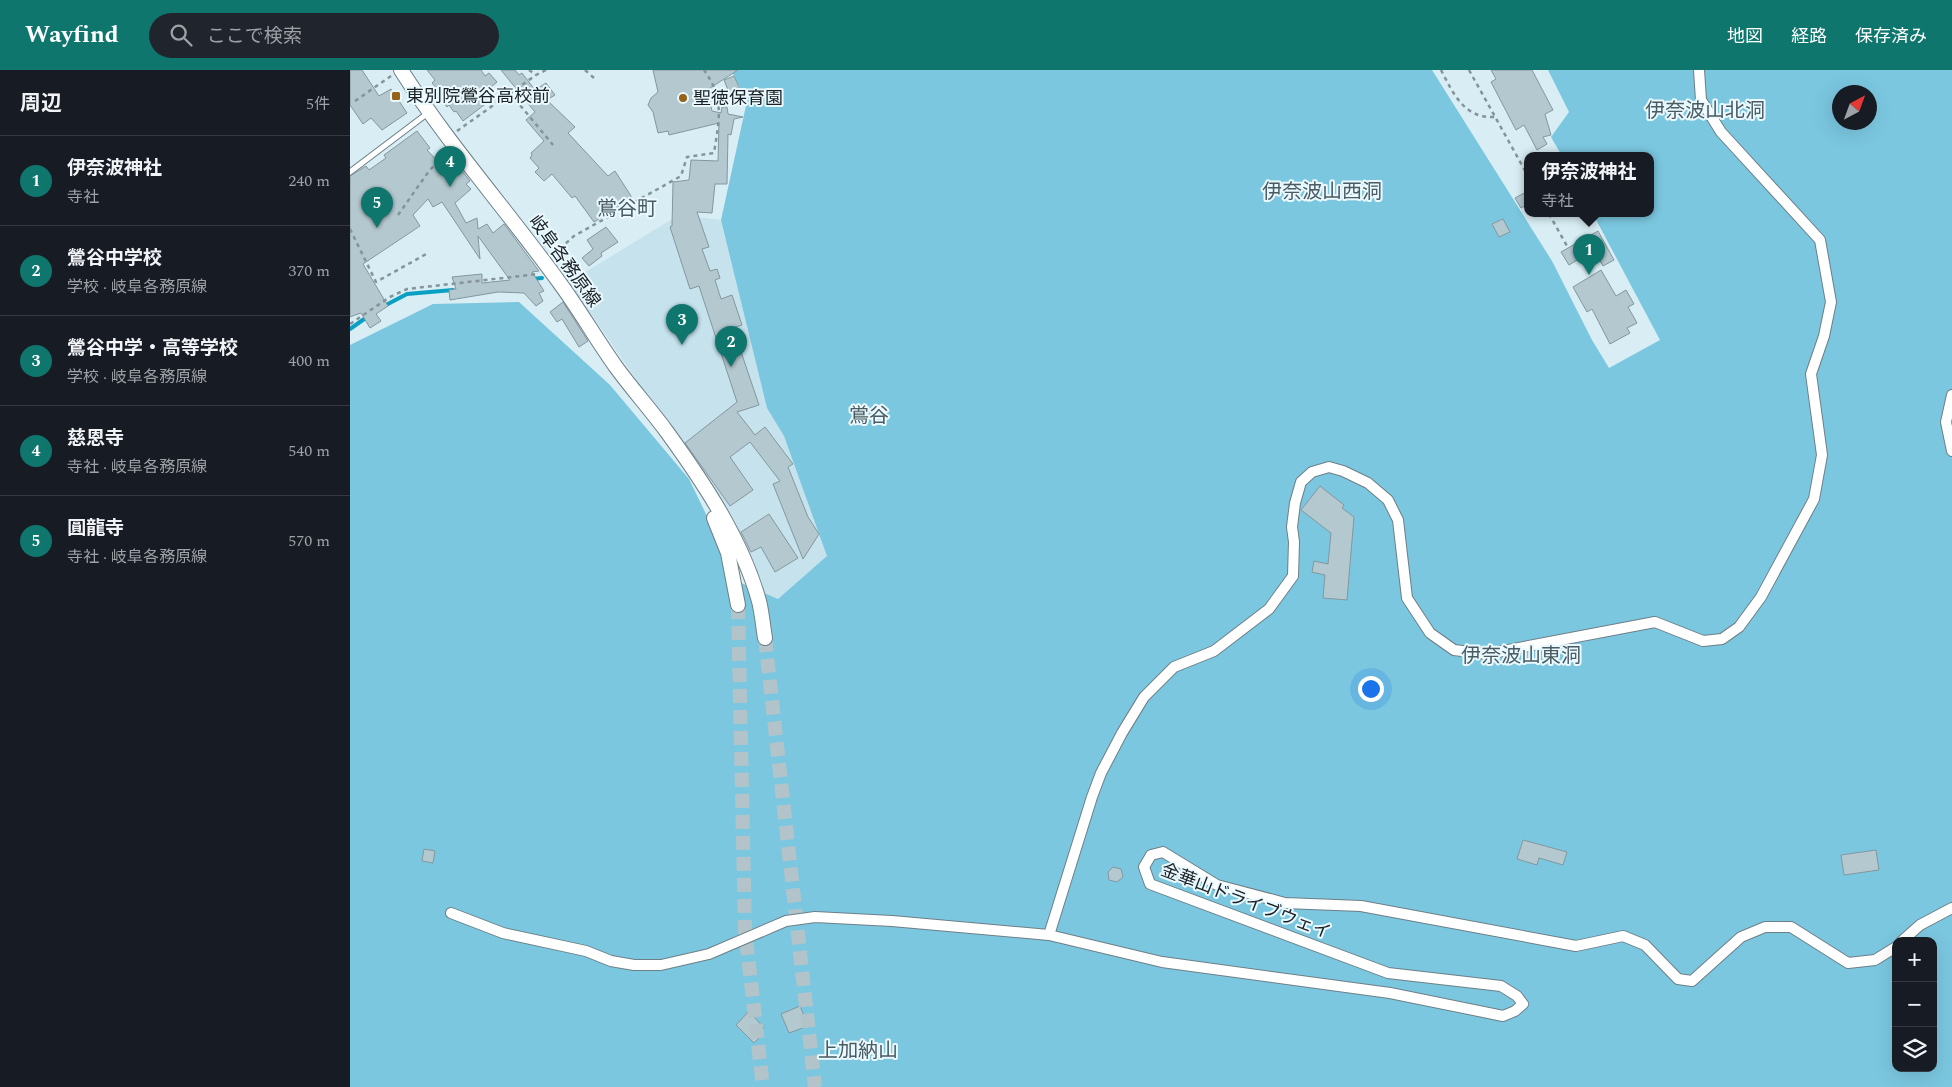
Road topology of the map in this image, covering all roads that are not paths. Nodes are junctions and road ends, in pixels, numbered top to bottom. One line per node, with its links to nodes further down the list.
1 (1699, 70): 12 (street)
2 (397, 72): 3 (main road, 岐阜各務原線)
3 (428, 113): 4 (lane); 7 (main road, 岐阜各務原線)
4 (350, 172)
5 (1952, 395): 6 (street)
6 (1952, 451)
7 (698, 476): 8 (main road, 岐阜各務原線); 9 (main road, 岐阜各務原線)
8 (738, 605)
9 (766, 638)
10 (1952, 908): 13 (street)
11 (451, 913): 12 (street, 金華山ドライブウェイ)
12 (1049, 935): 14 (street, 金華山ドライブウェイ)
13 (1906, 937)
14 (1892, 949)

